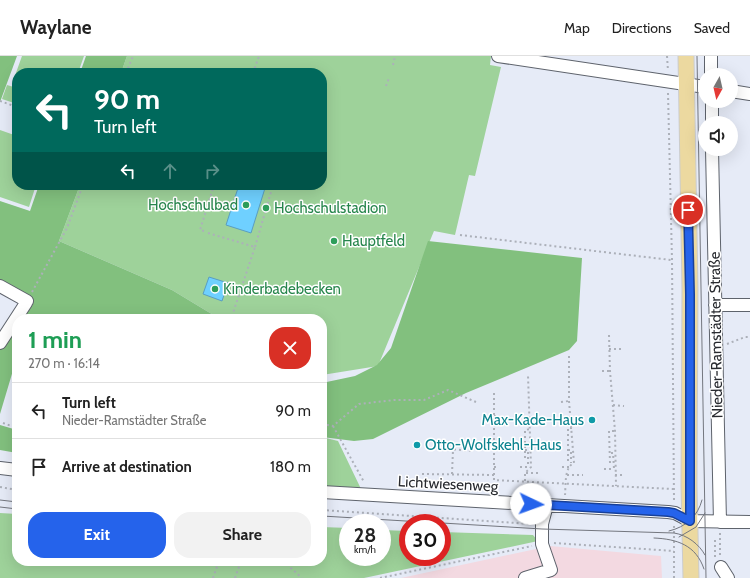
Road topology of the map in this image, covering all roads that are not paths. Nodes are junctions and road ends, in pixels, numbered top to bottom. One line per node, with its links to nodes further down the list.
1 (498, 56): 5 (street)
2 (686, 56): 5 (main road, Nieder-Ramstädter Straße)
3 (711, 56): 4 (street)
4 (712, 68)
5 (686, 84): 6 (street); 20 (main road, Nieder-Ramstädter Straße)
6 (698, 86)
7 (738, 92): 8 (street)
8 (750, 94)
9 (712, 156): 12 (street, Nieder-Ramstädter Straße)
10 (0, 286): 13 (street)
11 (750, 304): 12 (street)
12 (715, 305): 21 (street, Nieder-Ramstädter Straße)
13 (18, 314)
14 (12, 324): 15 (street)
15 (0, 343)
16 (0, 468): 17 (street)
17 (12, 469)
18 (327, 492): 19 (street, Lichtwiesenweg)
19 (547, 505): 20 (street, Lichtwiesenweg); 24 (street)
20 (690, 521): 21 (street); 25 (main road, Nieder-Ramstädter Straße)
21 (720, 522): 22 (street)
22 (750, 522)
23 (721, 567): 26 (street)
24 (525, 578)
25 (691, 578)
26 (728, 578)

